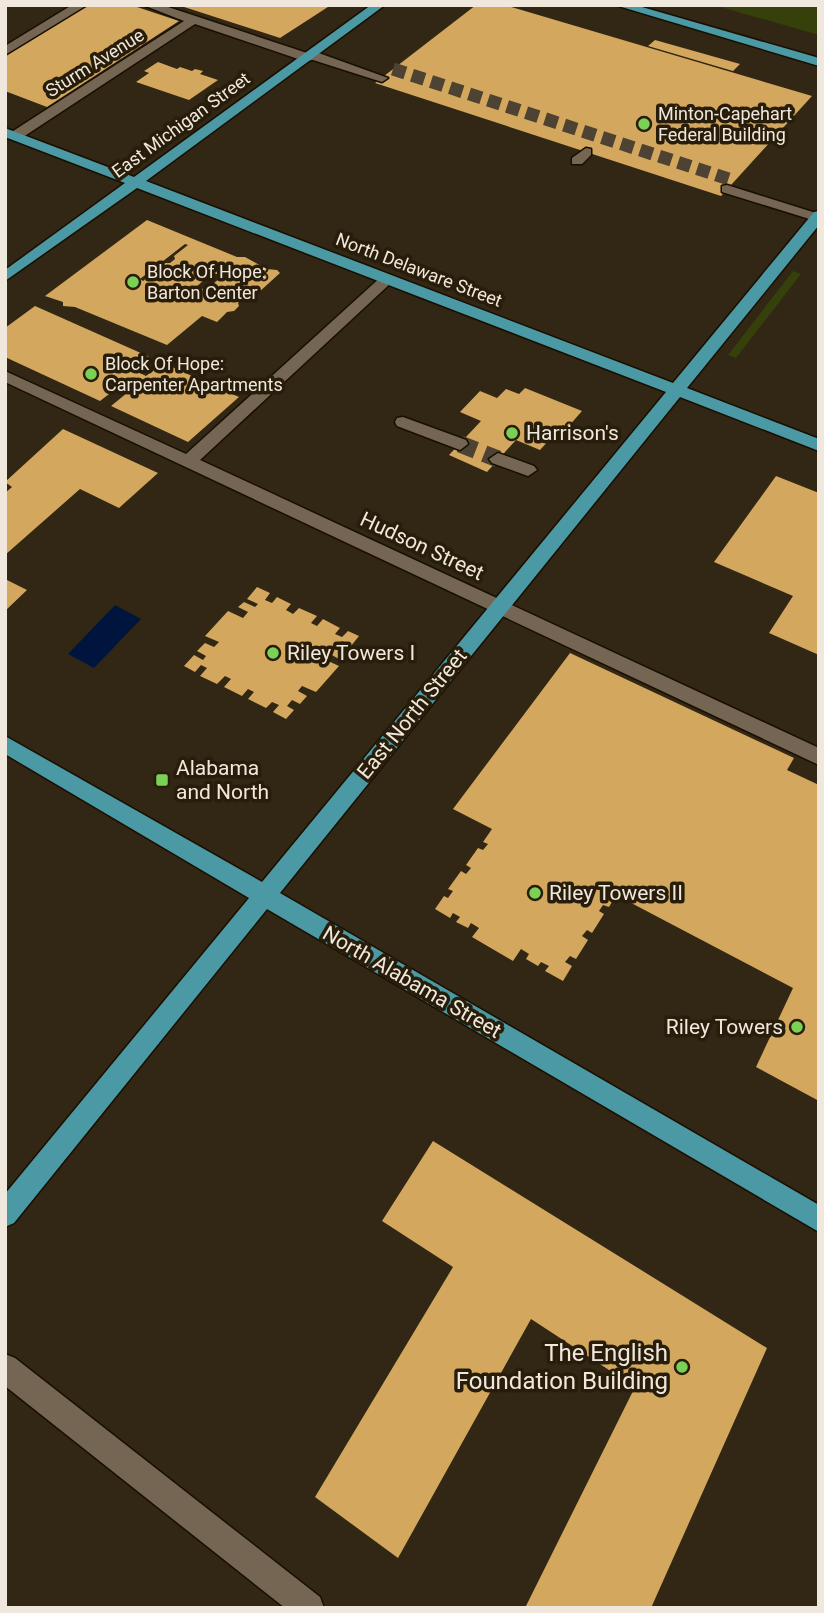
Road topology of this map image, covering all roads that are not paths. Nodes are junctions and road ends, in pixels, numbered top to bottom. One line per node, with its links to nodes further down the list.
1 (81, 5): 6 (street)
2 (149, 5): 5 (street)
3 (379, 5): 7 (main road, East Michigan Street)
4 (621, 5): 8 (main road)
5 (194, 20): 7 (street); 10 (street, Sturm Avenue)
6 (5, 51)
7 (315, 53): 9 (street); 11 (main road, East Michigan Street)
8 (819, 62)
9 (387, 73)
10 (10, 134): 11 (main road, North Delaware Street)
11 (134, 181): 14 (main road, East Michigan Street); 15 (main road, North Delaware Street)
12 (731, 186): 13 (street)
13 (818, 214): 17 (main road, East North Street)
14 (5, 277)
15 (387, 279): 17 (main road, North Delaware Street); 22 (street)
16 (5, 376): 22 (street, Hudson Street)
17 (677, 390): 20 (main road, North Delaware Street); 24 (main road, East North Street)
18 (403, 422): 19 (street)
19 (460, 444)
20 (819, 445)
21 (498, 459): 23 (street)
22 (189, 461): 24 (street, Hudson Street)
23 (528, 470)
24 (498, 608): 26 (street, Hudson Street); 27 (main road, East North Street)
25 (5, 744): 27 (main road, North Alabama Street)
26 (819, 757)
27 (264, 896): 28 (main road, East North Street); 29 (main road, North Alabama Street)
28 (5, 1214)
29 (819, 1219)
30 (5, 1368): 31 (street)
31 (309, 1608)

